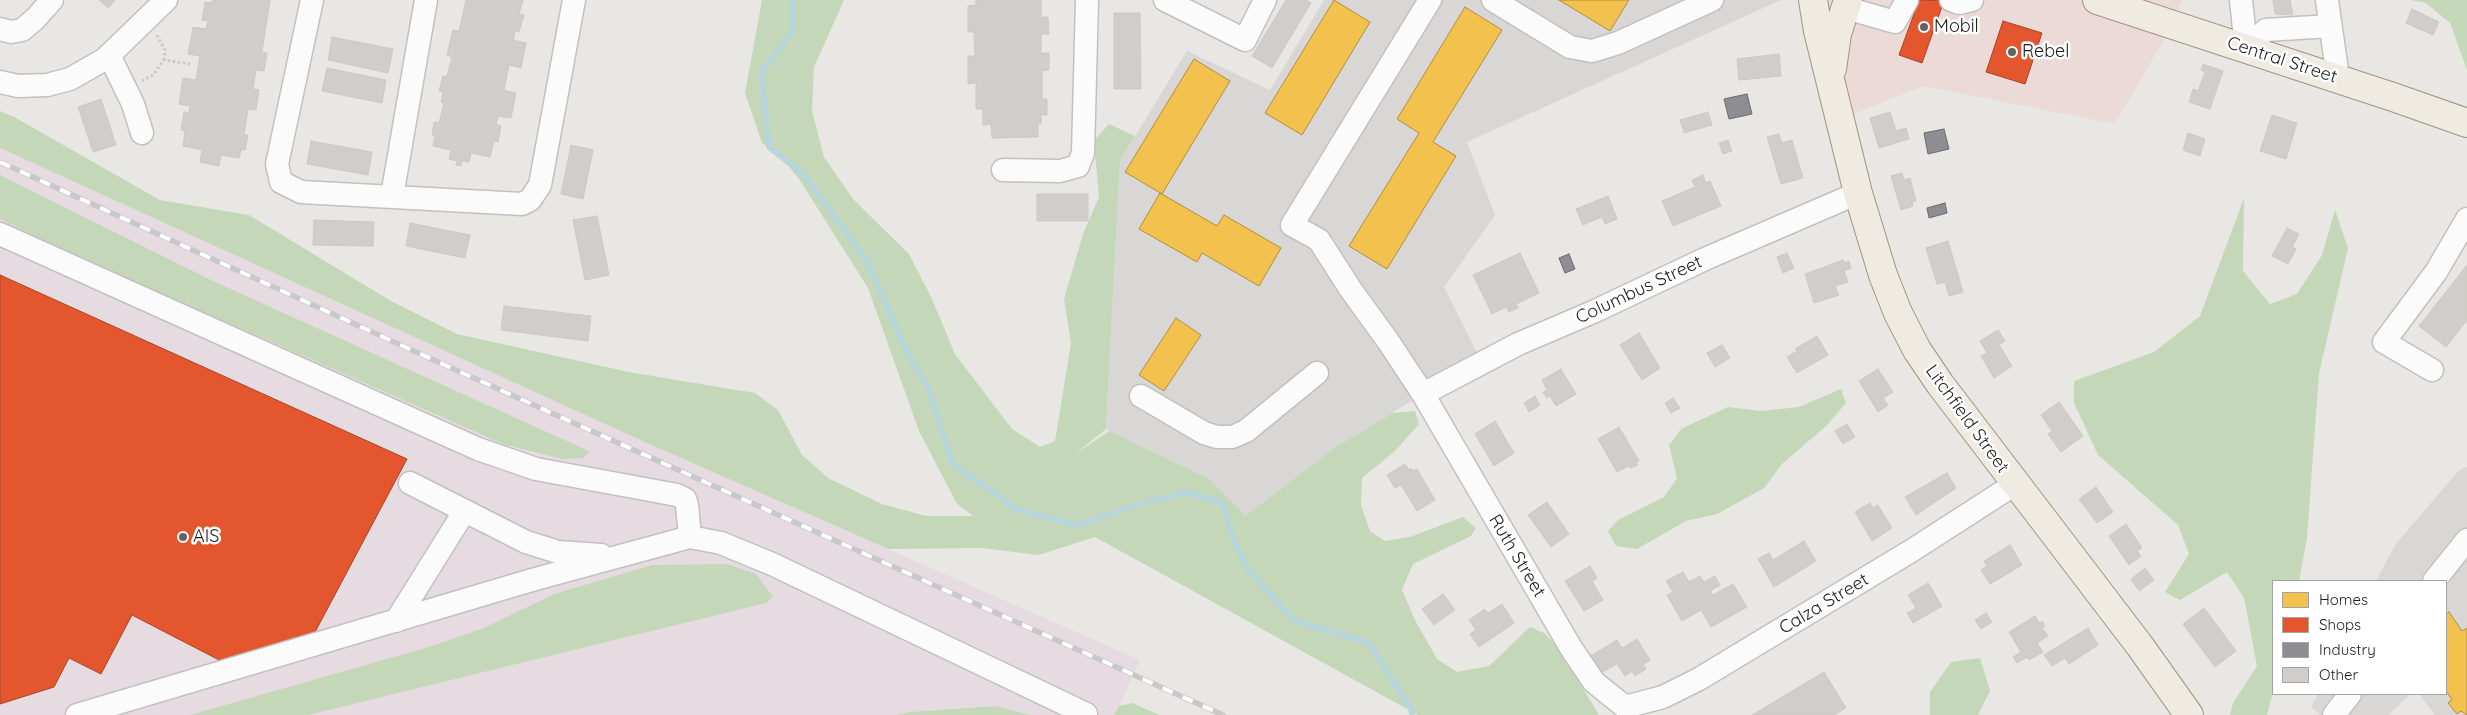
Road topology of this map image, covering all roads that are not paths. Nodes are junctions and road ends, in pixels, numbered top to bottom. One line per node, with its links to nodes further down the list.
1 (52, 0): 22 (street)
2 (166, 0): 24 (street)
3 (312, 0): 32 (street)
4 (426, 0): 32 (street)
5 (574, 0): 32 (street)
6 (1087, 0): 30 (street)
7 (1165, 0): 20 (street)
8 (1264, 0): 20 (street)
9 (1430, 0): 37 (street, Ruth Street)
10 (1493, 0): 11 (street)
11 (1712, 0)
12 (1812, 0): 26 (main road, Litchfield Street)
13 (1907, 0): 19 (street)
14 (1951, 0): 15 (street)
15 (1972, 0)
16 (2097, 0): 23 (main road, Central Street)
17 (2241, 0): 23 (street)
18 (2326, 0): 21 (street)
19 (1847, 4): 26 (main road, Litchfield Street)
20 (1198, 7)
21 (2330, 26): 23 (street); 25 (street)
22 (0, 29)
23 (2246, 48): 25 (main road, Central Street)
24 (109, 56): 27 (street); 29 (street)
25 (2338, 78): 28 (main road, Central Street)
26 (1831, 80): 31 (main road, Litchfield Street)
27 (0, 82)
28 (2467, 123)
29 (142, 133)
30 (1003, 170)
31 (1858, 193): 37 (street, Columbus Street); 40 (main road, Litchfield Street)
32 (392, 196)
33 (2467, 219): 35 (street)
34 (0, 234): 42 (street)
35 (2432, 370)
36 (1317, 373): 38 (street)
37 (1423, 394): 48 (street, Ruth Street)
38 (1141, 396)
39 (410, 484): 41 (street)
40 (2015, 484): 48 (street, Calza Street); 51 (main road, Litchfield Street)
41 (464, 512): 44 (street); 46 (street)
42 (690, 538): 44 (street); 49 (street)
43 (2467, 540): 45 (street)
44 (617, 556): 46 (street)
45 (2435, 580)
46 (396, 621): 50 (street)
47 (2349, 695): 52 (street)
48 (1625, 707)
49 (1086, 714)
50 (77, 715)
51 (2189, 715)
52 (2334, 715)

